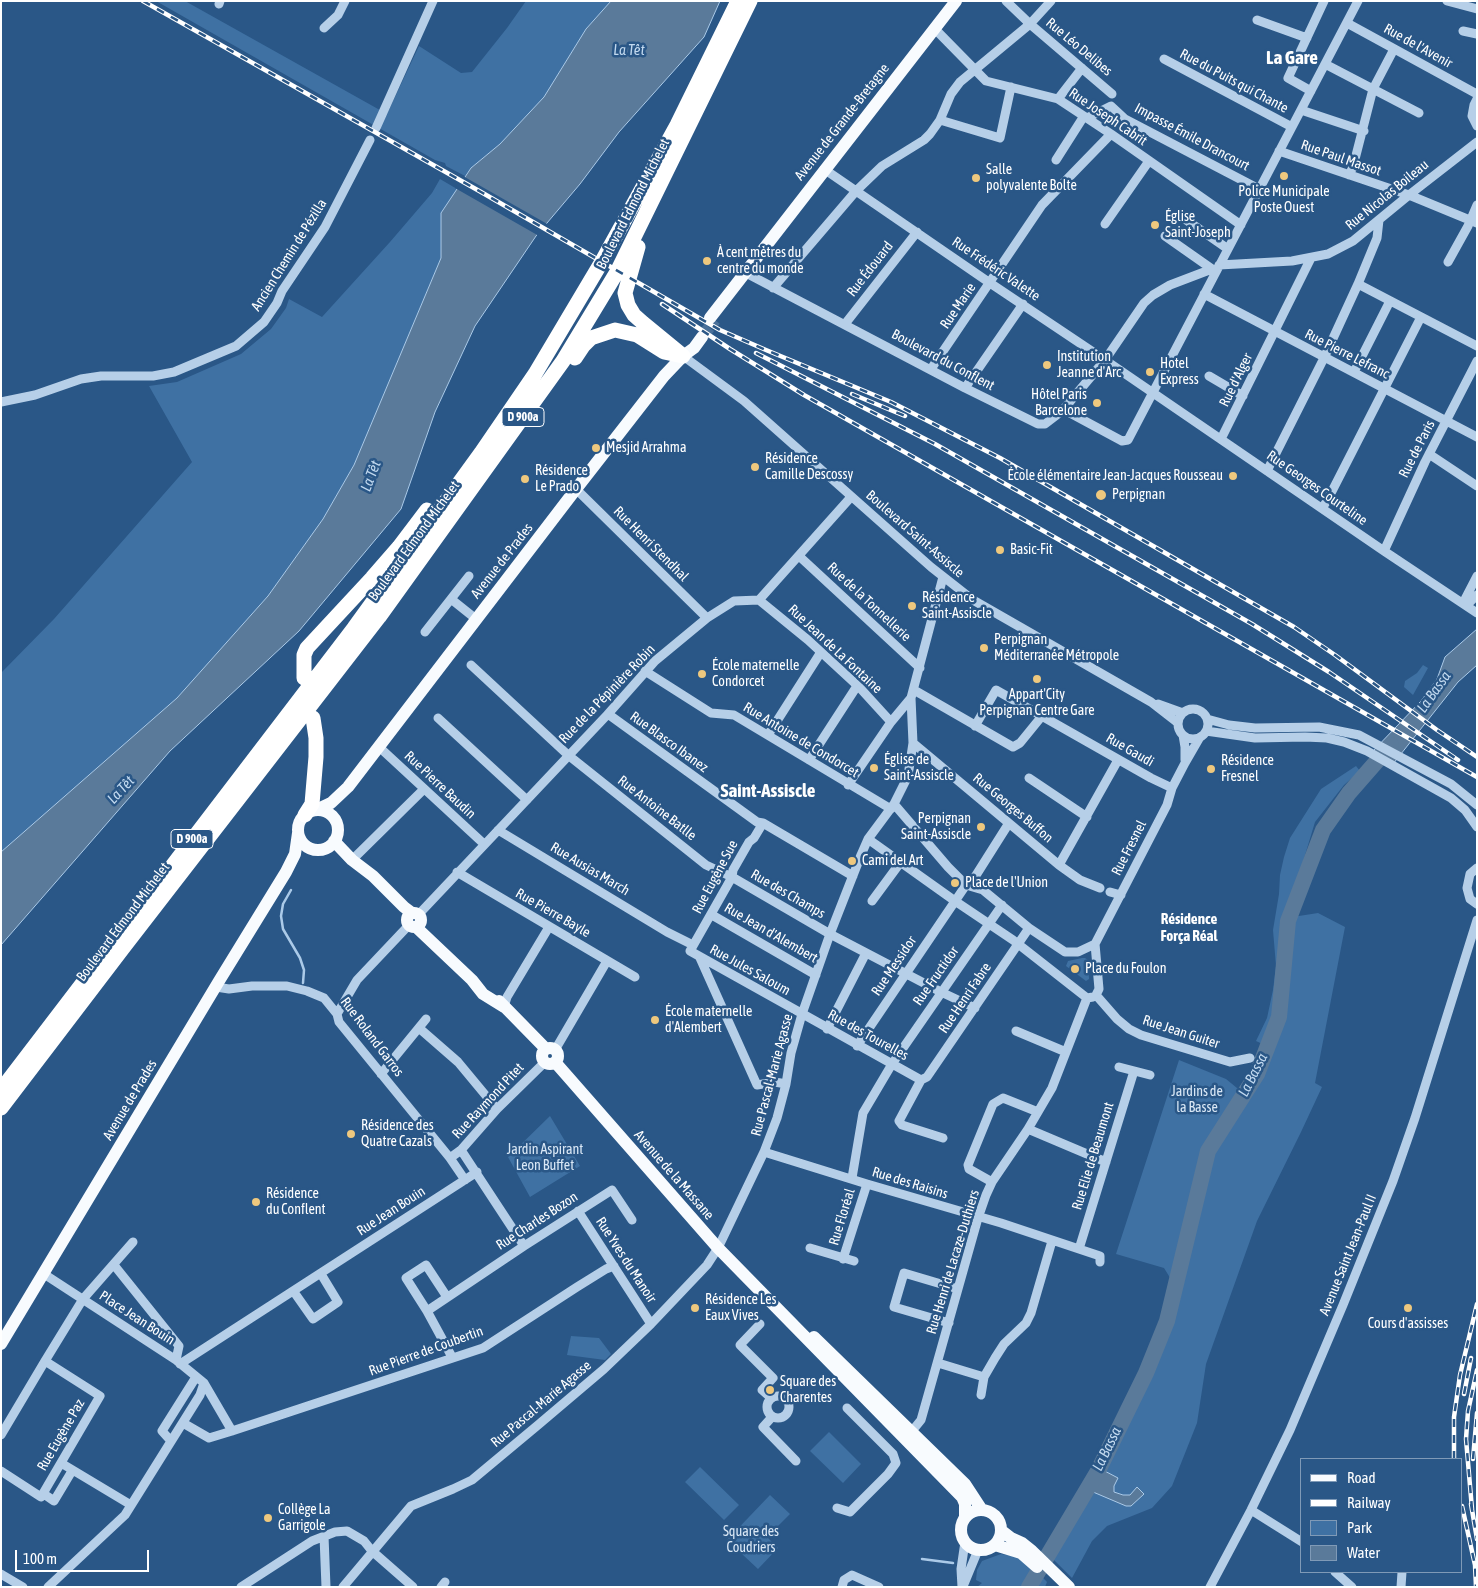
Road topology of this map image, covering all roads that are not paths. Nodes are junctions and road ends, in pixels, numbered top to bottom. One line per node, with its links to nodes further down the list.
1 (345, 1): 15 (street)
2 (433, 1): 38 (street)
3 (738, 1): 67 (highway, Boulevard Edmond Michelet / D 900a)
4 (750, 1): 52 (highway, Boulevard Edmond Michelet / D 900a)
5 (1006, 1): 14 (street, Rue Léo Delibes)
6 (1051, 1): 14 (street)
7 (1324, 1): 19 (street)
8 (1358, 1): 13 (street)
9 (1447, 1): 11 (street)
10 (950, 4): 16 (main road, Avenue de Grande-Bretagne)
11 (1477, 10)
12 (1258, 20): 19 (street)
13 (1347, 23): 20 (street, Rue de l'Avenir); 22 (street)
14 (1030, 24): 23 (street, Rue Léo Delibes); 24 (street)
15 (324, 28)
16 (934, 28): 24 (street, Rue Joseph Cabrit); 46 (main road, Avenue de Grande-Bretagne)
17 (1463, 31): 18 (street)
18 (1477, 34)
19 (1307, 38): 27 (street)
20 (1394, 49): 26 (street); 29 (street, Rue de l'Avenir)
21 (1164, 59): 37 (street, Rue du Puits qui Chante)
22 (1325, 64): 26 (street); 27 (street)
23 (1082, 68): 28 (street, Rue Léo Delibes); 30 (street)
24 (976, 69): 25 (street, Rue Joseph Cabrit); 35 (street)
25 (1011, 87): 30 (street, Rue Joseph Cabrit); 35 (street)
26 (1373, 89): 33 (street); 39 (street)
27 (1311, 91): 32 (street)
28 (1112, 94)
29 (1477, 94)
30 (1058, 99): 34 (street, Rue Joseph Cabrit)
31 (1477, 99): 36 (street)
32 (1301, 110): 37 (street); 39 (street)
33 (1419, 113)
34 (1086, 117): 40 (street, Rue Joseph Cabrit); 44 (street); 48 (street, Impasse Émile Drancourt)
35 (940, 120): 49 (street)
36 (1477, 126)
37 (1292, 127): 43 (street)
38 (376, 128)
39 (1364, 130): 47 (street)
40 (1111, 134): 45 (street, Rue Joseph Cabrit); 65 (street, Rue Marie)
41 (370, 140): 89 (street, Ancien Chemin de Pézilla)
42 (1477, 142): 50 (street, Rue Nicolas Boileau)
43 (1279, 151): 47 (street, Rue Paul Massot); 48 (street)
44 (1056, 160)
45 (1149, 161): 56 (street); 57 (street, Rue Joseph Cabrit)
46 (824, 169): 49 (street, Rue Frédéric Valette); 64 (main road, Avenue de Grande-Bretagne)
47 (1349, 175): 50 (street, Rue Paul Massot)
48 (1259, 189): 57 (street)
49 (856, 191): 58 (street, Rue Frédéric Valette); 68 (street)
50 (1409, 195): 54 (street, Rue Nicolas Boileau); 55 (street, Rue Paul Massot)
51 (1477, 205): 55 (street)
52 (650, 206): 78 (highway); 112 (highway, Boulevard Edmond Michelet / D 900a)
53 (1182, 217): 60 (street)
54 (1379, 220): 61 (street, Rue Nicolas Boileau); 66 (street)
55 (1474, 222): 62 (street)
56 (1104, 224)
57 (1241, 225): 60 (street)
58 (917, 232): 65 (street, Rue Frédéric Valette); 74 (street, Rue Édouard)
59 (1165, 236): 63 (street)
60 (1228, 249): 63 (street)
61 (1311, 258): 63 (street, Rue Nicolas Boileau); 75 (street, Rue d'Alger)
62 (1448, 262)
63 (1216, 268): 69 (street); 80 (street, Rue Nicolas Boileau)
64 (748, 274): 68 (street, Boulevard du Conflent); 73 (main road, Avenue de Grande-Bretagne)
65 (990, 283): 71 (street, Rue Frédéric Valette); 82 (street, Rue Marie)
66 (1358, 284): 70 (street); 79 (street)
67 (586, 287): 100 (highway); 103 (highway, Boulevard Edmond Michelet / D 900a)
68 (773, 288): 74 (street, Boulevard du Conflent)
69 (1204, 294): 75 (street, Rue Pierre Lefranc); 87 (street)
70 (1390, 301): 72 (street); 83 (street)
71 (1023, 304): 80 (street, Rue Frédéric Valette); 85 (street)
72 (1422, 317): 77 (street); 86 (street)
73 (712, 319)
74 (844, 324): 82 (street, Boulevard du Conflent)
75 (1274, 332): 79 (street, Rue Pierre Lefranc); 88 (street, Rue d'Alger)
76 (699, 335): 78 (main road)
77 (1477, 346)
78 (684, 356): 97 (main road, Avenue de Prades); 98 (street, Boulevard Saint-Assiscle); 112 (highway)
79 (1324, 358): 83 (street, Rue Pierre Lefranc); 95 (street)
80 (1105, 360): 87 (street, Rue Frédéric Valette); 90 (street, Rue Nicolas Boileau)
81 (1477, 361): 91 (street, Rue de Paris)
82 (931, 369): 85 (street, Boulevard du Conflent)
83 (1354, 372): 86 (street, Rue Pierre Lefranc)
84 (1209, 376): 88 (street)
85 (965, 388): 90 (street, Boulevard du Conflent)
86 (1385, 389): 91 (street, Rue Pierre Lefranc); 99 (street)
87 (1152, 393): 90 (street); 93 (street, Rue Georges Courteline)
88 (1243, 396): 93 (street, Rue d'Alger)
89 (1, 402)
90 (1062, 411)
91 (1447, 421): 92 (street, Rue Pierre Lefranc); 94 (street, Rue de Paris)
92 (1477, 437)
93 (1221, 439): 95 (street, Rue Georges Courteline)
94 (1429, 454): 96 (street); 101 (street, Rue de Paris)
95 (1267, 471): 99 (street, Rue Georges Courteline)
96 (1477, 486)
97 (576, 489): 113 (street, Rue Henri Stendhal); 114 (main road, Avenue de Prades)
98 (851, 497): 102 (street); 106 (street, Boulevard Saint-Assiscle)
99 (1322, 508): 101 (street, Rue Georges Courteline)
100 (399, 547): 103 (highway); 120 (highway)
101 (1384, 551): 110 (street, Rue Georges Courteline)
102 (799, 556): 109 (street); 118 (street, Rue de la Tonnellerie)
103 (401, 562): 208 (highway, Boulevard Edmond Michelet / D 900a)
104 (469, 576): 108 (street)
105 (1477, 576): 110 (street)
106 (943, 577): 118 (street, Rue Pascal-Marie Agasse); 123 (street, Boulevard Saint-Assiscle)
107 (1477, 595): 110 (street)
108 (451, 599): 114 (street); 115 (street)
109 (759, 600): 113 (street, Rue de la Pépinière Robin); 116 (street, Rue Jean de La Fontaine)
110 (1465, 604): 111 (street, Rue Georges Courteline)
111 (1477, 613)
112 (379, 617): 208 (highway, Boulevard Edmond Michelet / D 900a)
113 (707, 618): 119 (street, Rue de la Pépinière Robin)
114 (476, 619): 137 (main road, Avenue de Prades)
115 (425, 632)
116 (821, 652): 121 (street, Rue Jean de La Fontaine); 134 (street)
117 (471, 665): 138 (street, Rue Antoine Batlle)
118 (920, 668): 122 (street, Rue Pascal-Marie Agasse)
119 (645, 671): 125 (street, Rue de la Pépinière Robin); 134 (street, Rue Antoine de Condorcet)
120 (304, 678)
121 (856, 686): 130 (street, Rue Jean de La Fontaine); 139 (street)
122 (912, 694): 130 (street); 132 (street); 136 (street, Rue Pascal-Marie Agasse)
123 (1151, 702): 124 (street, Boulevard Saint-Assiscle); 131 (street, Boulevard Saint-Assiscle)
124 (1184, 713): 129 (street); 131 (street)
125 (608, 714): 138 (street, Rue de la Pépinière Robin); 153 (street, Rue Blasco Ibanez)
126 (1042, 716): 132 (street); 132 (street, Rue Gaudi); 140 (street, Rue Gaudi)
127 (313, 718): 150 (highway)
128 (438, 718): 147 (street)
129 (1207, 718): 133 (street); 148 (street)
130 (891, 722): 143 (street)
131 (1178, 723): 135 (street)
132 (975, 726)
133 (1203, 734): 135 (street); 141 (street, Rue Fresnel); 155 (street)
134 (768, 735): 139 (street, Rue Antoine de Condorcet)
135 (1183, 735): 141 (street)
136 (912, 743): 149 (street, Rue Pascal-Marie Agasse); 154 (street, Rue Georges Buffon)
137 (378, 746): 144 (main road, Avenue de Prades); 146 (street, Rue Pierre Baudin)
138 (568, 755): 147 (street, Rue de la Pépinière Robin); 169 (street, Rue Antoine Batlle)
139 (809, 760): 143 (street, Rue Antoine de Condorcet)
140 (1118, 760): 145 (street, Rue Gaudi); 151 (street)
141 (1185, 763): 145 (street, Rue Fresnel)
142 (1029, 778): 151 (street)
143 (848, 785): 149 (street, Rue Antoine de Condorcet)
144 (348, 787): 150 (main road, Avenue de Prades); 152 (main road, Avenue de Prades)
145 (1172, 788): 173 (street, Rue Fresnel)
146 (424, 789): 160 (street, Rue Pierre Baudin); 162 (street)
147 (527, 800): 156 (street, Rue de la Pépinière Robin)
148 (1477, 805)
149 (892, 806): 158 (street, Rue Pascal-Marie Agasse); 170 (street)
150 (311, 812): 152 (main road); 157 (main road)
151 (1087, 817): 164 (street)
152 (336, 820): 159 (main road)
153 (763, 823): 168 (street, Rue Blasco Ibanez); 169 (street, Rue Eugène Sue)
154 (1009, 823): 164 (street, Rue Georges Buffon); 170 (street)
155 (1477, 827)
156 (498, 830): 160 (street, Rue de la Pépinière Robin); 184 (street, Rue Ausias March)
157 (298, 833): 161 (main road); 166 (main road, Avenue de Prades)
158 (868, 839): 163 (street); 168 (street, Rue Pascal-Marie Agasse)
159 (334, 842): 161 (main road); 162 (main road, Avenue de la Massane)
160 (484, 844): 167 (street, Rue de la Pépinière Robin)
161 (312, 849): 166 (main road, Avenue de Prades)
162 (352, 860): 179 (main road, Avenue de la Massane)
163 (900, 863): 174 (street); 175 (street)
164 (1059, 865): 171 (street, Rue Georges Buffon)
165 (1476, 868): 176 (street, Avenue Saint Jean-Paul II)
166 (286, 872): 195 (main road, Avenue de Prades)
167 (457, 872): 179 (street, Rue de la Pépinière Robin); 182 (street, Rue Pierre Bayle)
168 (853, 876): 185 (street, Rue Pascal-Marie Agasse)
169 (732, 878): 178 (street, Rue Eugène Sue); 185 (street, Rue des Champs)
170 (966, 884): 175 (street); 177 (street)
171 (1100, 888)
172 (1110, 892): 173 (street)
173 (1121, 895): 187 (street, Rue Fresnel)
174 (872, 901)
175 (955, 901): 181 (street, Rue Jean Guiter); 192 (street, Rue Messidor)
176 (1474, 901): 180 (street, Avenue Saint Jean-Paul II)
177 (1002, 905): 181 (street, Rue Fructidor); 183 (street)
178 (712, 915): 188 (street, Rue Eugène Sue); 193 (street, Rue Jean d'Alembert)
179 (414, 919): 198 (main road, Avenue de la Massane); 200 (street, Rue de la Pépinière Robin)
180 (1477, 920): 284 (street, Avenue Saint Jean-Paul II)
181 (989, 925): 186 (street, Rue Jean Guiter); 196 (street, Rue Fructidor)
182 (549, 927): 191 (street, Rue Pierre Bayle); 198 (street)
183 (1029, 928): 186 (street, Rue Henri Fabre); 187 (street)
184 (667, 932): 188 (street, Rue Jules Saloum)
185 (830, 934): 189 (street, Rue des Champs); 193 (street, Rue Pascal-Marie Agasse)
186 (1018, 944): 197 (street, Rue Jean Guiter); 199 (street, Rue Henri Fabre)
187 (1095, 944): 197 (street)
188 (693, 945): 190 (street, Rue Jules Saloum)
189 (866, 953): 192 (street, Rue des Champs); 204 (street)
190 (700, 958): 201 (street, Rue Jules Saloum); 217 (street)
191 (607, 961): 194 (street, Rue Pierre Bayle); 209 (street, Rue Raymond Pitet)
192 (905, 973): 196 (street, Rue des Champs); 206 (street, Rue Messidor)
193 (816, 975): 201 (street, Rue Pascal-Marie Agasse)
194 (635, 978)
195 (216, 987): 200 (street, Rue Roland Garros); 249 (main road, Avenue de Prades)
196 (941, 992): 199 (street, Rue des Champs); 211 (street, Rue Fructidor)
197 (1092, 996): 207 (street, Rue Henri de Lacaze-Duthiers); 210 (street, Rue Jean Guiter)
198 (504, 1007): 209 (main road, Avenue de la Massane)
199 (975, 1008): 216 (street, Rue Henri Fabre)
200 (337, 1014): 214 (street, Rue Roland Garros)
201 (802, 1014): 204 (street, Rue des Tourelles); 217 (street, Rue Pascal-Marie Agasse)
202 (426, 1019): 203 (street)
203 (419, 1028): 214 (street); 221 (street)
204 (827, 1029): 206 (street, Rue des Tourelles)
205 (1016, 1031): 207 (street)
206 (856, 1046): 211 (street, Rue des Tourelles)
207 (1066, 1052): 222 (street, Rue Henri de Lacaze-Duthiers)
208 (35, 1054): 218 (highway, D 900a); 219 (highway, D 900a); 220 (highway, D 900a); 223 (highway, D 900a)
209 (550, 1056): 221 (street, Rue Raymond Pitet); 241 (main road, Avenue de la Massane)
210 (1250, 1058)
211 (892, 1064): 216 (street, Rue des Tourelles); 231 (street, Rue Fructidor)
212 (1119, 1067): 213 (street)
213 (1134, 1071): 215 (street); 229 (street, Rue Elie de Beaumont)
214 (381, 1074): 228 (street, Rue Roland Garros)
215 (1150, 1075)
216 (921, 1080): 225 (street, Rue Henri Fabre)
217 (786, 1084): 227 (street, Rue Pascal-Marie Agasse)
218 (1, 1085)
219 (1, 1090)
220 (1, 1108)
221 (497, 1109): 226 (street, Rue Raymond Pitet)
222 (1038, 1112): 224 (street, Rue Henri de Lacaze-Duthiers); 233 (street)
223 (1, 1114)
224 (1028, 1129): 229 (street); 233 (street, Rue Henri de Lacaze-Duthiers)
225 (943, 1138)
226 (461, 1150): 228 (street, Rue Raymond Pitet); 230 (street)
227 (764, 1152): 231 (street, Rue des Raisins); 241 (street, Rue Pascal-Marie Agasse)
228 (450, 1158): 232 (street, Rue Roland Garros)
229 (1106, 1162): 243 (street, Rue Elie de Beaumont)
230 (477, 1172): 232 (street, Rue Jean Bouin); 240 (street)
231 (852, 1178): 234 (street, Rue des Raisins)
232 (466, 1180): 250 (street, Rue Jean Bouin)
233 (992, 1182): 236 (street, Rue Henri de Lacaze-Duthiers)
234 (867, 1184): 236 (street, Rue des Raisins); 244 (street, Rue Floréal)
235 (578, 1211): 237 (street, Rue Charles Bozon); 240 (street, Rue Charles Bozon); 248 (street, Rue Yves du Manoir)
236 (978, 1218): 238 (street, Rue des Raisins); 251 (street, Rue Henri de Lacaze-Duthiers)
237 (632, 1220)
238 (1052, 1241): 243 (street, Rue des Raisins); 265 (street)
239 (133, 1242): 247 (street, Place Jean Bouin)
240 (524, 1246): 253 (street, Rue Charles Bozon)
241 (718, 1248): 256 (street, Rue Pascal-Marie Agasse); 259 (main road, Avenue de la Massane)
242 (810, 1248): 244 (street, Rue Floréal)
243 (1079, 1249): 246 (street, Rue des Raisins)
244 (844, 1259): 245 (street, Rue Floréal)
245 (854, 1261)
246 (1100, 1262)
247 (114, 1265): 254 (street, Place Jean Bouin); 263 (street, Place Jean Bouin)
248 (614, 1266): 256 (street, Rue Yves du Manoir); 261 (street, Rue Pierre de Coubertin)
249 (44, 1274): 254 (street, Place Jean Bouin); 260 (main road, Avenue de Prades)
250 (322, 1274): 252 (street, Rue Jean Bouin); 252 (street)
251 (958, 1289): 258 (street, Rue Henri de Lacaze-Duthiers); 258 (street)
252 (294, 1292): 263 (street, Rue Jean Bouin)
253 (447, 1297): 255 (street, Rue Charles Bozon); 255 (street)
254 (83, 1299): 262 (street); 263 (street, Place Jean Bouin)
255 (426, 1310): 261 (street)
256 (651, 1324): 292 (street, Rue Pascal-Marie Agasse)
257 (760, 1324): 268 (street)
258 (949, 1324): 264 (street, Rue Henri de Lacaze-Duthiers)
259 (797, 1329): 274 (main road, Avenue de la Massane); 274 (main road)
260 (1, 1344)
261 (452, 1357): 272 (street, Rue Pierre de Coubertin)
262 (45, 1361): 273 (street); 277 (street, Rue Eugène Paz)
263 (178, 1362): 266 (street, Place Jean Bouin)
264 (938, 1363): 265 (street); 274 (street, Rue Henri de Lacaze-Duthiers)
265 (984, 1377): 267 (street)
266 (200, 1380): 271 (street); 272 (street); 275 (street)
267 (981, 1395)
268 (771, 1398): 270 (street); 270 (street)
269 (847, 1408): 282 (street)
270 (772, 1417): 276 (street)
271 (183, 1423): 272 (street, Rue Pierre de Coubertin); 275 (street)
272 (232, 1431)
273 (1, 1435)
274 (908, 1436): 283 (main road); 285 (main road)
275 (171, 1441): 281 (street)
276 (796, 1461)
277 (61, 1463): 278 (street); 280 (street, Rue Eugène Paz)
278 (72, 1470): 280 (street, Rue Eugène Paz); 281 (street)
279 (1, 1471): 280 (street, Rue Eugène Paz)
280 (44, 1494)
281 (131, 1505): 300 (street)
282 (837, 1508)
283 (982, 1510): 285 (main road); 286 (main road)
284 (1251, 1510): 288 (street); 309 (street, Avenue Saint Jean-Paul II)
285 (965, 1518): 289 (main road)
286 (1002, 1531): 290 (main road); 293 (main road)
287 (324, 1536): 292 (street); 298 (street); 302 (street)
288 (1300, 1541)
289 (965, 1542): 291 (main road); 307 (street)
290 (995, 1545): 291 (main road); 293 (main road)
291 (978, 1550): 307 (street)
292 (372, 1551): 303 (street, Rue Pascal-Marie Agasse); 304 (street)
293 (1030, 1555): 297 (main road)
294 (1336, 1573): 310 (street)
295 (1402, 1573): 311 (street)
296 (1, 1574): 299 (street)
297 (1054, 1579): 308 (main road)
298 (256, 1583): 301 (street)
299 (23, 1587)
300 (48, 1587)
301 (241, 1587)
302 (326, 1587)
303 (343, 1587)
304 (413, 1587)
305 (842, 1587): 306 (street)
306 (879, 1587)
307 (962, 1587)
308 (1069, 1587)
309 (1210, 1587)
310 (1352, 1587)
311 (1401, 1587)

